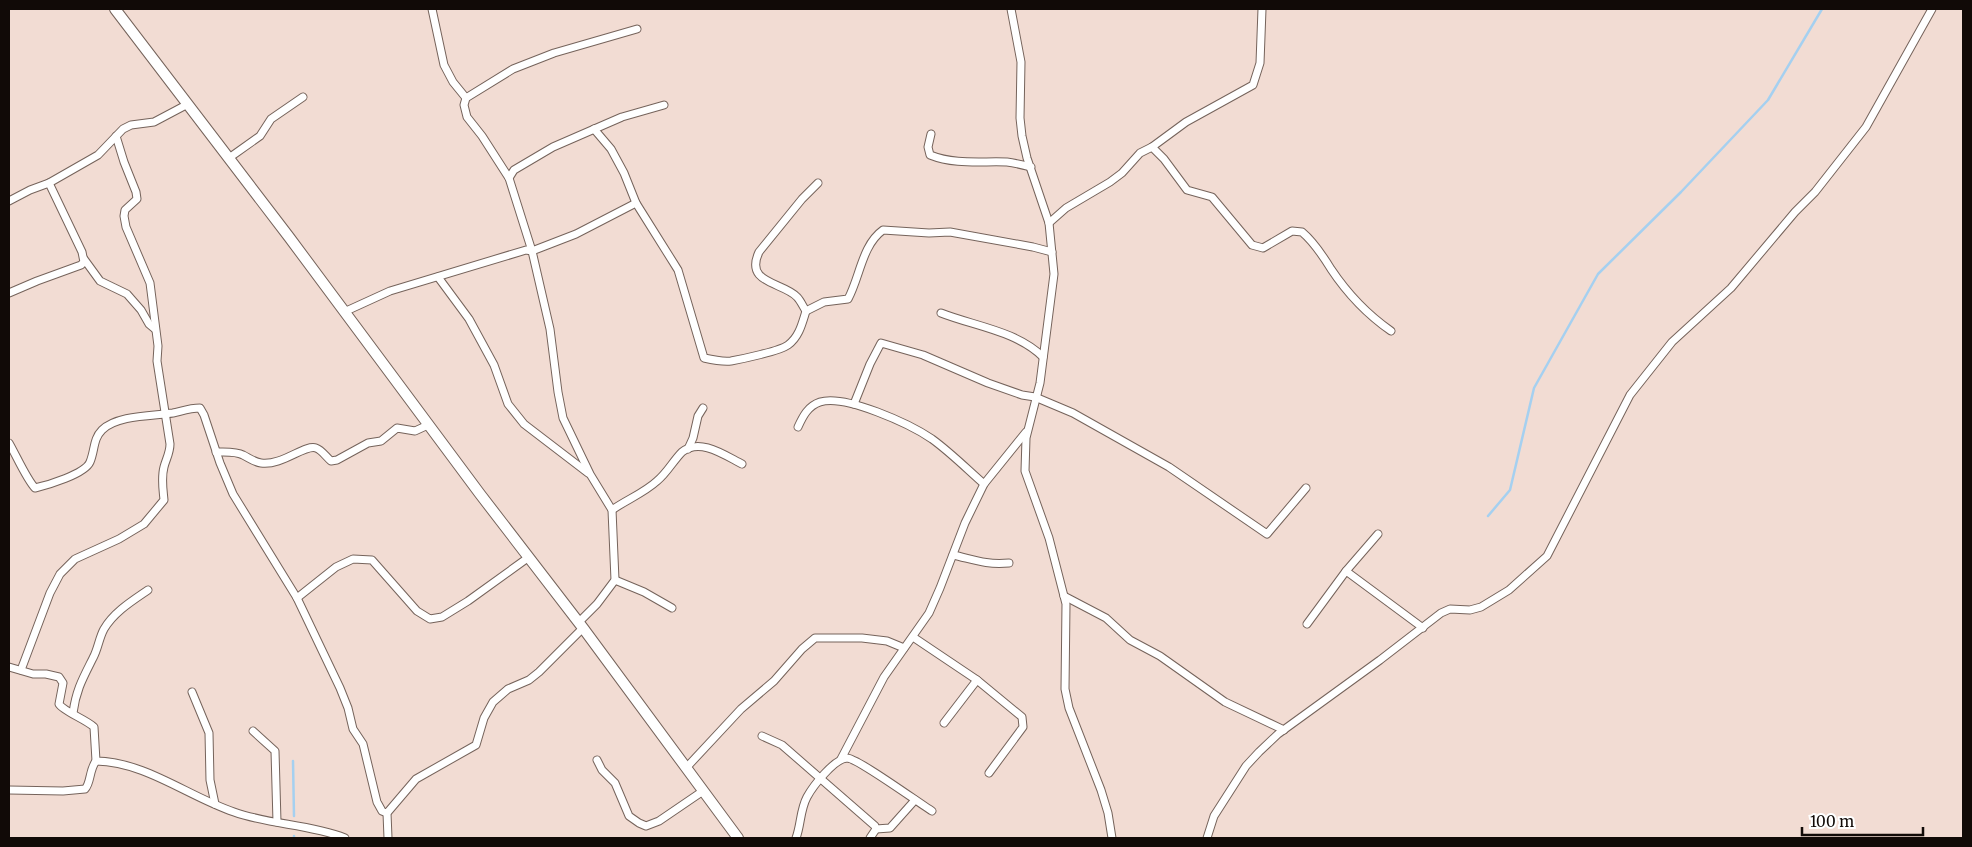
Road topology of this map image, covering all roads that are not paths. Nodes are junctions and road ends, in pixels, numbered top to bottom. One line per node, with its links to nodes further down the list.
1 (115, 9): 9 (main road)
2 (432, 9): 8 (street)
3 (1011, 9): 16 (street)
4 (1262, 9): 14 (street)
5 (1932, 9): 61 (street)
6 (637, 29): 8 (street)
7 (303, 97): 15 (street)
8 (466, 98): 17 (street)
9 (188, 104): 13 (street); 15 (main road)
10 (664, 105): 11 (street)
11 (594, 129): 17 (street); 21 (street)
12 (931, 134): 16 (street)
13 (116, 136): 18 (street); 31 (street)
14 (1152, 147): 22 (street); 32 (street)
15 (229, 158): 29 (main road)
16 (1030, 167): 22 (street)
17 (509, 178): 23 (street)
18 (49, 183): 20 (street); 25 (street)
19 (818, 183): 28 (street)
20 (9, 201)
21 (636, 203): 23 (street); 28 (street)
22 (1049, 222): 24 (street)
23 (532, 250): 26 (street); 45 (street)
24 (1052, 252): 28 (street); 33 (street)
25 (84, 259): 27 (street); 31 (street)
26 (438, 277): 29 (street); 45 (street)
27 (9, 293)
28 (806, 311)
29 (344, 312): 38 (main road)
30 (941, 313): 33 (street)
31 (155, 329): 37 (street)
32 (1391, 330)
33 (1043, 357): 34 (street)
34 (1035, 397): 35 (street); 40 (street); 47 (street)
35 (854, 404): 39 (street); 46 (street)
36 (703, 408): 42 (street)
37 (165, 413): 41 (street); 43 (street); 65 (street)
38 (428, 425): 43 (street); 51 (main road)
39 (798, 427)
40 (1028, 430): 46 (street); 56 (street)
41 (9, 443)
42 (688, 449): 44 (street); 48 (street)
43 (216, 452): 57 (street)
44 (742, 464)
45 (590, 474): 48 (street)
46 (984, 484): 50 (street)
47 (1306, 488)
48 (612, 510): 54 (street)
49 (1378, 534): 53 (street)
50 (953, 555): 52 (street); 62 (street)
51 (529, 557): 57 (street); 60 (main road)
52 (1009, 563)
53 (1346, 571): 59 (street); 61 (street)
54 (615, 580): 58 (street); 60 (street)
55 (148, 590): 68 (street)
56 (1064, 596): 70 (street); 92 (street)
57 (297, 598): 84 (street)
58 (672, 608)
59 (1307, 624)
60 (581, 625): 76 (main road); 84 (street)
61 (1423, 628): 70 (street)
62 (913, 637): 63 (street); 66 (street)
63 (904, 648): 73 (street); 76 (street)
64 (9, 667): 65 (street)
65 (21, 670): 68 (street)
66 (977, 680): 69 (street); 77 (street)
67 (192, 692): 82 (street)
68 (73, 713): 75 (street)
69 (944, 723)
70 (1284, 730): 93 (street)
71 (253, 731): 85 (street)
72 (762, 736): 78 (street)
73 (841, 759): 78 (street); 81 (street)
74 (597, 760): 80 (street)
75 (96, 761): 79 (street); 82 (street)
76 (686, 768): 80 (main road)
77 (989, 773)
78 (820, 779): 86 (street); 90 (street)
79 (9, 790)
80 (703, 791): 89 (main road)
81 (915, 800): 83 (street); 86 (street)
82 (216, 804): 85 (street)
83 (932, 812)
84 (387, 813): 88 (street)
85 (277, 822): 87 (street)
86 (876, 830): 91 (street)
87 (345, 838)
88 (388, 838)
89 (738, 838)
90 (796, 838)
91 (870, 838)
92 (1112, 838)
93 (1207, 838)

